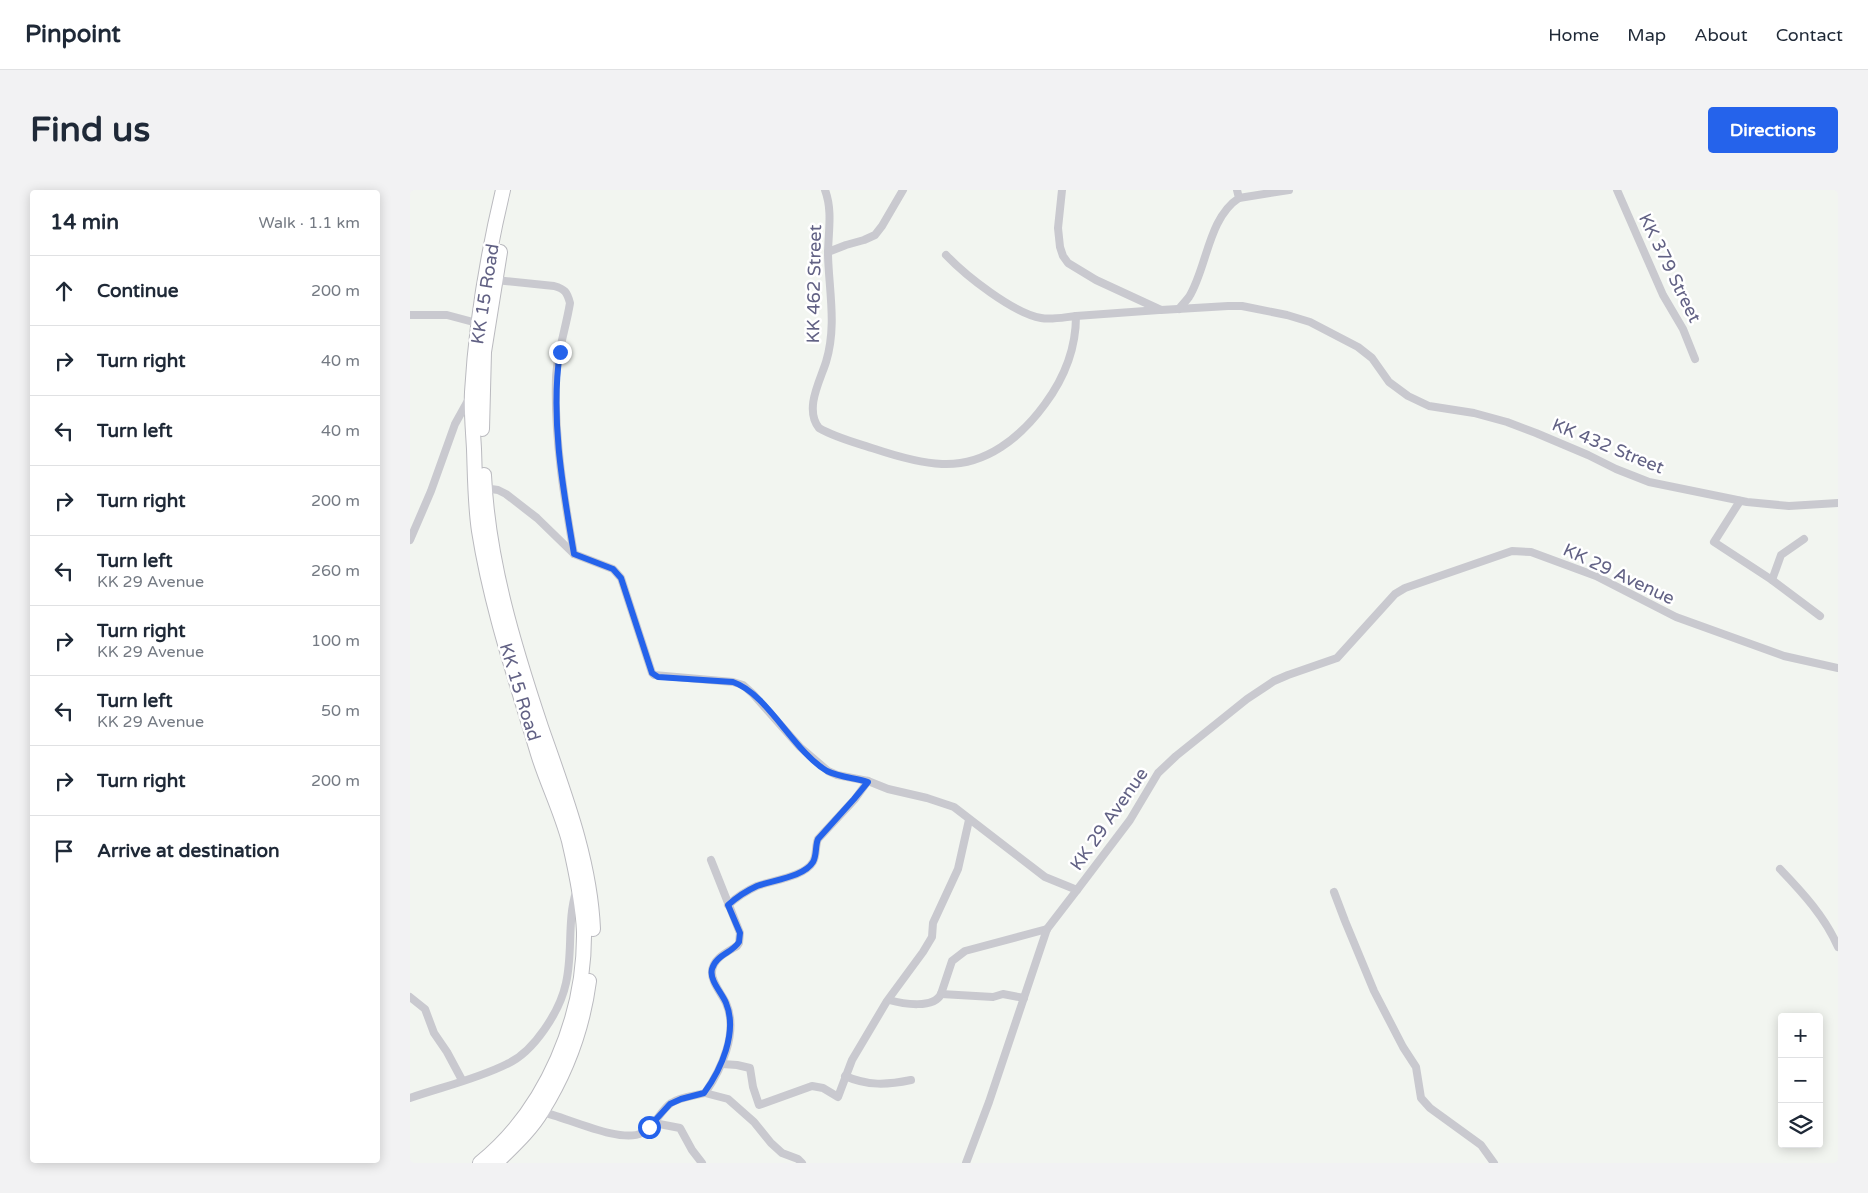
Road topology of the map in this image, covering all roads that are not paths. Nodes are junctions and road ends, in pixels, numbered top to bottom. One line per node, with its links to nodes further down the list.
1 (503, 190): 11 (highway, KK 15 Road)
2 (512, 190): 11 (highway, KK 15 Road)
3 (825, 190): 9 (street, KK 462 Street)
4 (903, 190): 9 (street)
5 (1062, 190): 13 (street)
6 (1288, 190): 8 (street)
7 (1618, 190): 17 (street, KK 379 Street)
8 (1238, 194): 12 (street)
9 (828, 252): 15 (street, KK 462 Street)
10 (946, 255): 15 (street, KK 432 Street)
11 (490, 280): 16 (highway, KK 15 Road); 19 (highway, KK 15 Road); 24 (street)
12 (1179, 309): 13 (street, KK 432 Street); 20 (street, KK 432 Street)
13 (1161, 310): 15 (street, KK 432 Street)
14 (410, 315): 16 (street)
15 (1076, 316)
16 (477, 323): 18 (highway, KK 15 Road)
17 (1695, 359)
18 (472, 393): 22 (street); 32 (highway, KK 15 Road)
19 (484, 488): 24 (street, KK 29 Avenue); 48 (highway, KK 15 Road)
20 (1740, 500): 21 (street, KK 432 Street); 25 (street)
21 (1838, 503)
22 (410, 540)
23 (1804, 540): 25 (street)
24 (574, 554): 28 (street, KK 29 Avenue)
25 (1772, 580): 26 (street)
26 (1820, 616)
27 (1838, 668): 33 (street, KK 29 Avenue)
28 (868, 782): 29 (street, KK 29 Avenue); 35 (street)
29 (969, 820): 33 (street, KK 29 Avenue); 41 (street)
30 (711, 860): 35 (street)
31 (1780, 869): 37 (street)
32 (578, 888): 44 (street); 51 (highway, KK 15 Road)
33 (1077, 890): 36 (street)
34 (1334, 892): 55 (street)
35 (728, 905): 42 (street)
36 (1047, 929): 38 (street); 40 (street)
37 (1838, 948)
38 (941, 994): 40 (street); 41 (street)
39 (410, 997): 44 (street)
40 (1024, 998): 50 (street)
41 (889, 1000): 43 (street)
42 (722, 1064): 43 (street); 46 (street)
43 (845, 1076): 45 (street)
44 (462, 1080): 47 (street)
45 (911, 1080)
46 (704, 1093): 49 (street); 54 (street)
47 (410, 1098)
48 (542, 1112): 49 (street); 52 (highway, KK 15 Road)
49 (654, 1123): 53 (street)
50 (963, 1162)
51 (480, 1163)
52 (496, 1163)
53 (702, 1163)
54 (802, 1163)
55 (1494, 1163)

